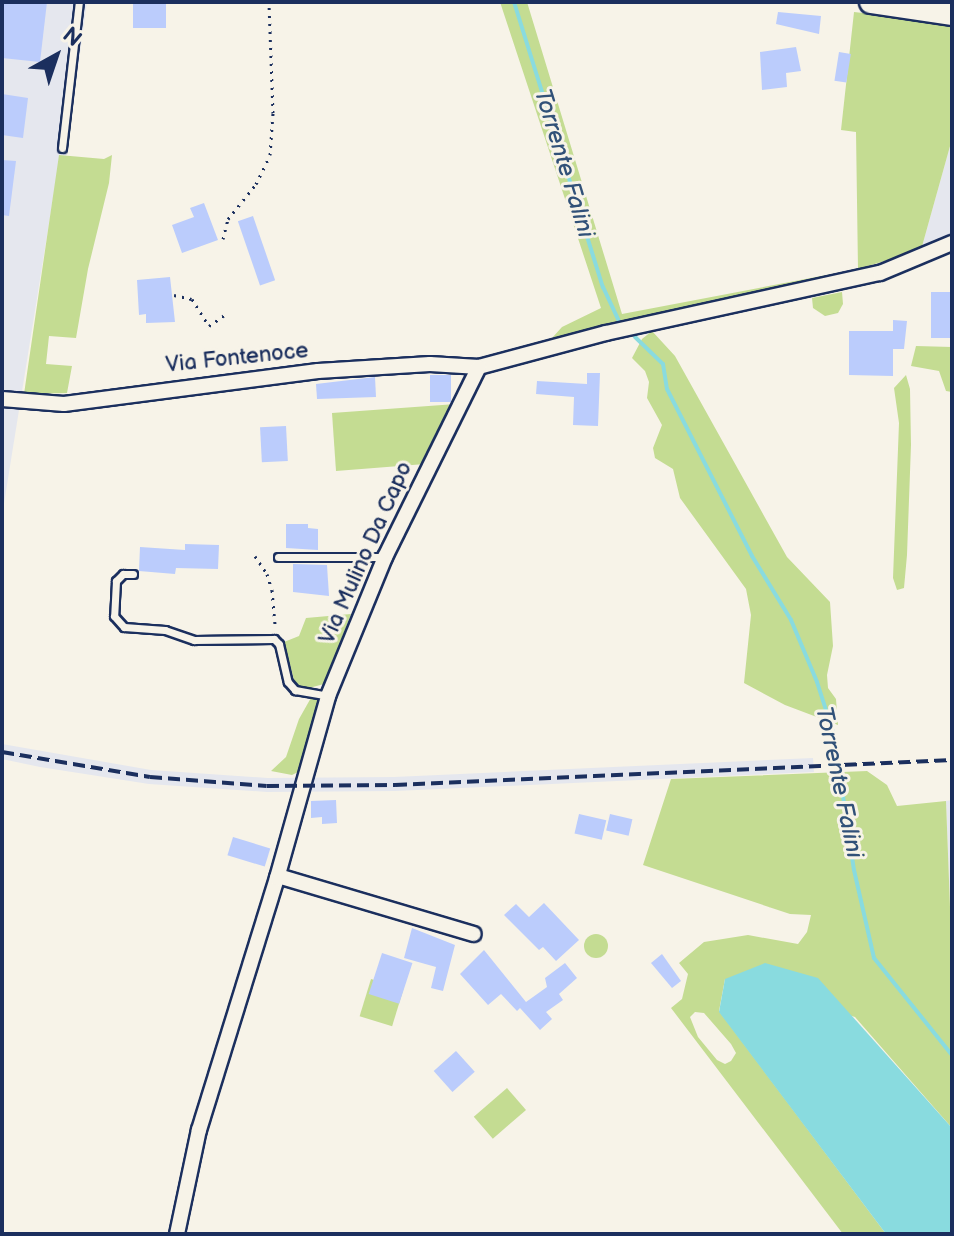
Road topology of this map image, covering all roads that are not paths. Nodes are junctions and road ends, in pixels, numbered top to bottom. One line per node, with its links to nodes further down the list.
1 (79, 2): 4 (lane)
2 (871, 2): 3 (main road)
3 (952, 14)
4 (62, 148)
5 (952, 242): 6 (street)
6 (479, 367): 7 (street, Via Fontenoce); 9 (street, Via Mulino Da Capo)
7 (2, 399)
8 (278, 557): 9 (lane)
9 (385, 557): 11 (street, Via Mulino Da Capo)
10 (133, 574): 11 (lane)
11 (328, 696): 12 (street, Via Mulino Da Capo)
12 (278, 876): 13 (street); 14 (street, Via Mulino Da Capo)
13 (474, 934)
14 (177, 1234)

